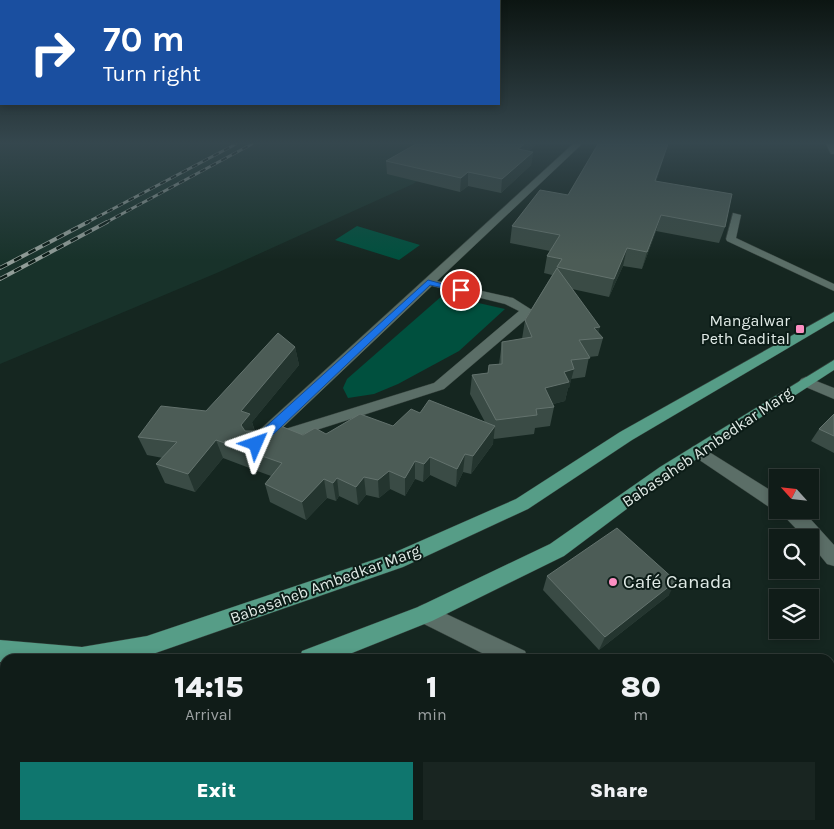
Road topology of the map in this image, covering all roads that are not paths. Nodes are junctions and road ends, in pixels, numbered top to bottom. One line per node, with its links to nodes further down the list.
1 (536, 183): 3 (street)
2 (736, 215): 4 (street)
3 (428, 282): 3 (street)
4 (834, 288)
5 (834, 316): 16 (main road, Babasaheb Ambedkar Marg)
6 (834, 364): 7 (main road, Babasaheb Ambedkar Marg)
7 (806, 382): 8 (street); 9 (main road, Babasaheb Ambedkar Marg)
8 (834, 394)
9 (698, 451): 10 (street); 13 (main road, Babasaheb Ambedkar Marg)
10 (769, 498)
11 (800, 519): 12 (street)
12 (834, 558)
13 (425, 614): 17 (main road, Babasaheb Ambedkar Marg); 18 (street)
14 (0, 651): 15 (main road, Babasaheb Ambedkar Marg)
15 (35, 654)
16 (104, 654)
17 (324, 654)
18 (507, 654)

